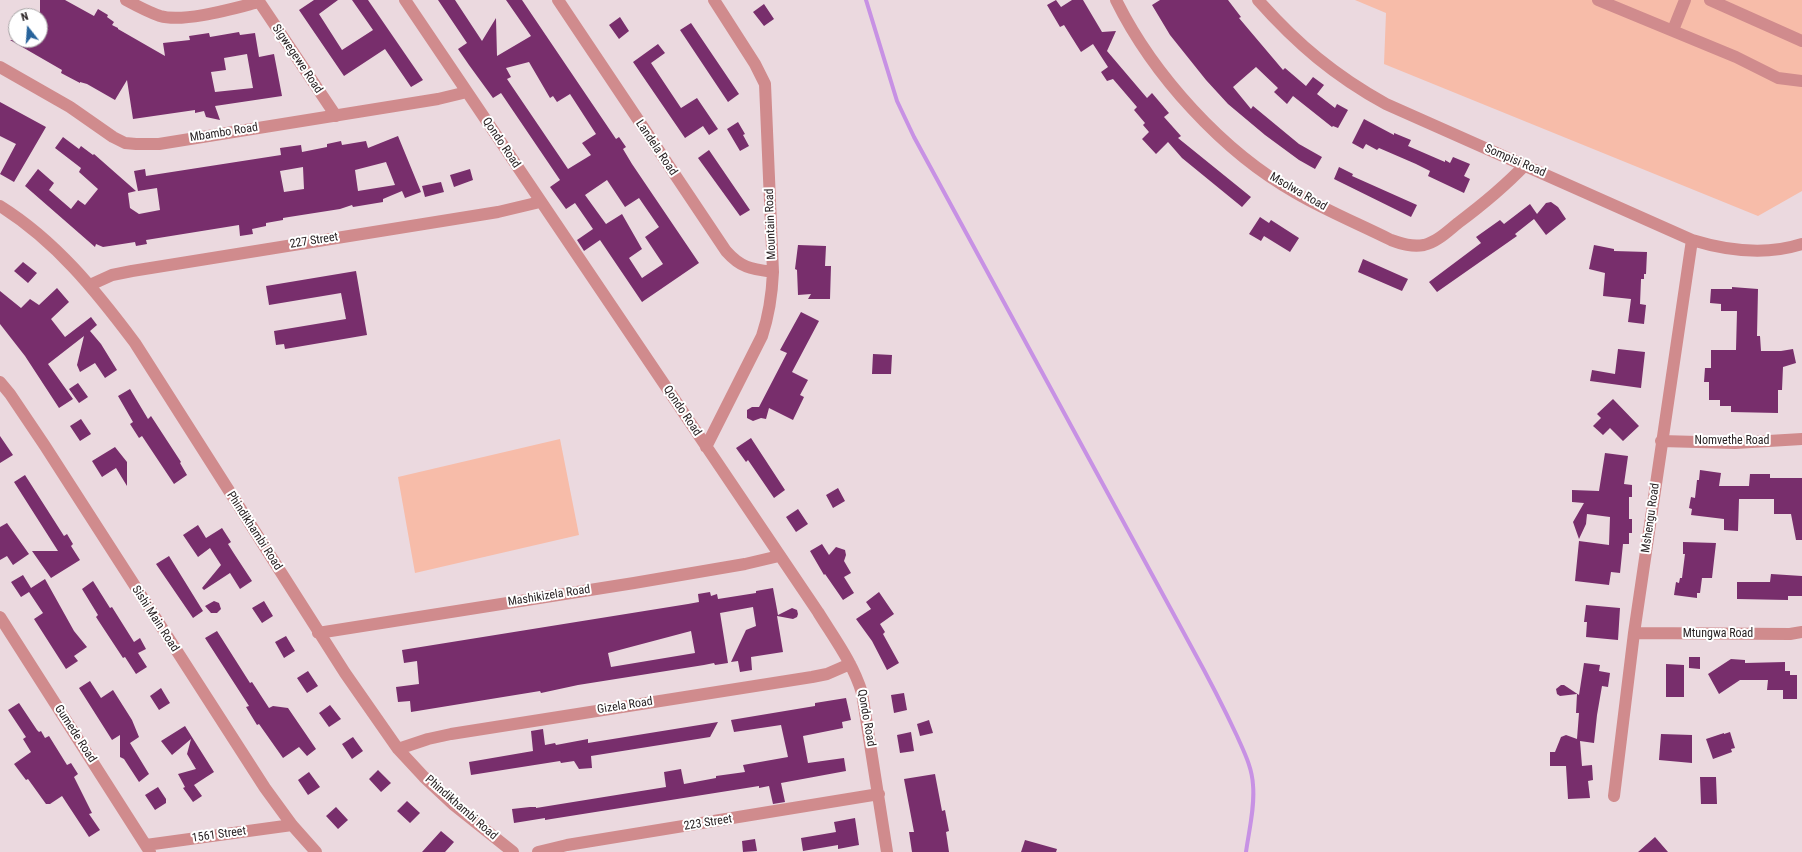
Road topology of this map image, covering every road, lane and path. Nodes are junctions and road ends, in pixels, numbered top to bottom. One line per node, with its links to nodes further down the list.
1 (126, 0): 10 (street, Sigwegewe Road)
2 (405, 0): 15 (street, Qondo Road)
3 (558, 0): 22 (street, Landela Road)
4 (714, 0): 22 (street, Mountain Road)
5 (1116, 0): 17 (street, Msolwa Road)
6 (1258, 0): 17 (street, Sompisi Road)
7 (1598, 0): 11 (street)
8 (1685, 0): 11 (street)
9 (1710, 0): 12 (street)
10 (258, 1): 16 (street, Sigwegewe Road)
11 (1673, 30): 14 (street)
12 (1802, 41)
13 (0, 67): 16 (street, Mbambo Road)
14 (1802, 81)
15 (467, 92): 16 (street, Mbambo Road); 18 (street, Qondo Road)
16 (336, 116)
17 (1526, 165): 20 (street, Sompisi Road)
18 (540, 202): 23 (street, 227 Street); 27 (street, Qondo Road)
19 (0, 206): 23 (street, Phindikhambi Road)
20 (1692, 240): 21 (street, Sompisi Road); 26 (street, Mshengu Road)
21 (1802, 244)
22 (773, 272): 27 (street, Mountain Road)
23 (90, 285): 31 (street, Phindikhambi Road)
24 (0, 382): 37 (street, Sishi Main Road)
25 (1802, 439): 26 (street, Nomvethe Road)
26 (1661, 441): 32 (street, Mshengu Road)
27 (706, 448): 28 (street, Qondo Road)
28 (779, 556): 31 (street, Mashikizela Road); 33 (street, Qondo Road)
29 (0, 617): 38 (street, Gumede Road)
30 (1802, 632): 32 (street, Mtungwa Road)
31 (318, 633): 34 (street, Phindikhambi Road)
32 (1634, 633): 36 (street, Mshengu Road)
33 (850, 664): 34 (street, Gizela Road); 35 (street, Qondo Road)
34 (398, 749): 40 (street, Phindikhambi Road)
35 (879, 794): 41 (street, 223 Street); 42 (street, Qondo Road)
36 (1614, 796)
37 (292, 825): 38 (street, 1561 Street); 39 (street, Sishi Main Road)
38 (148, 849)
39 (316, 852)
40 (513, 852)
41 (538, 852)
42 (887, 852)

